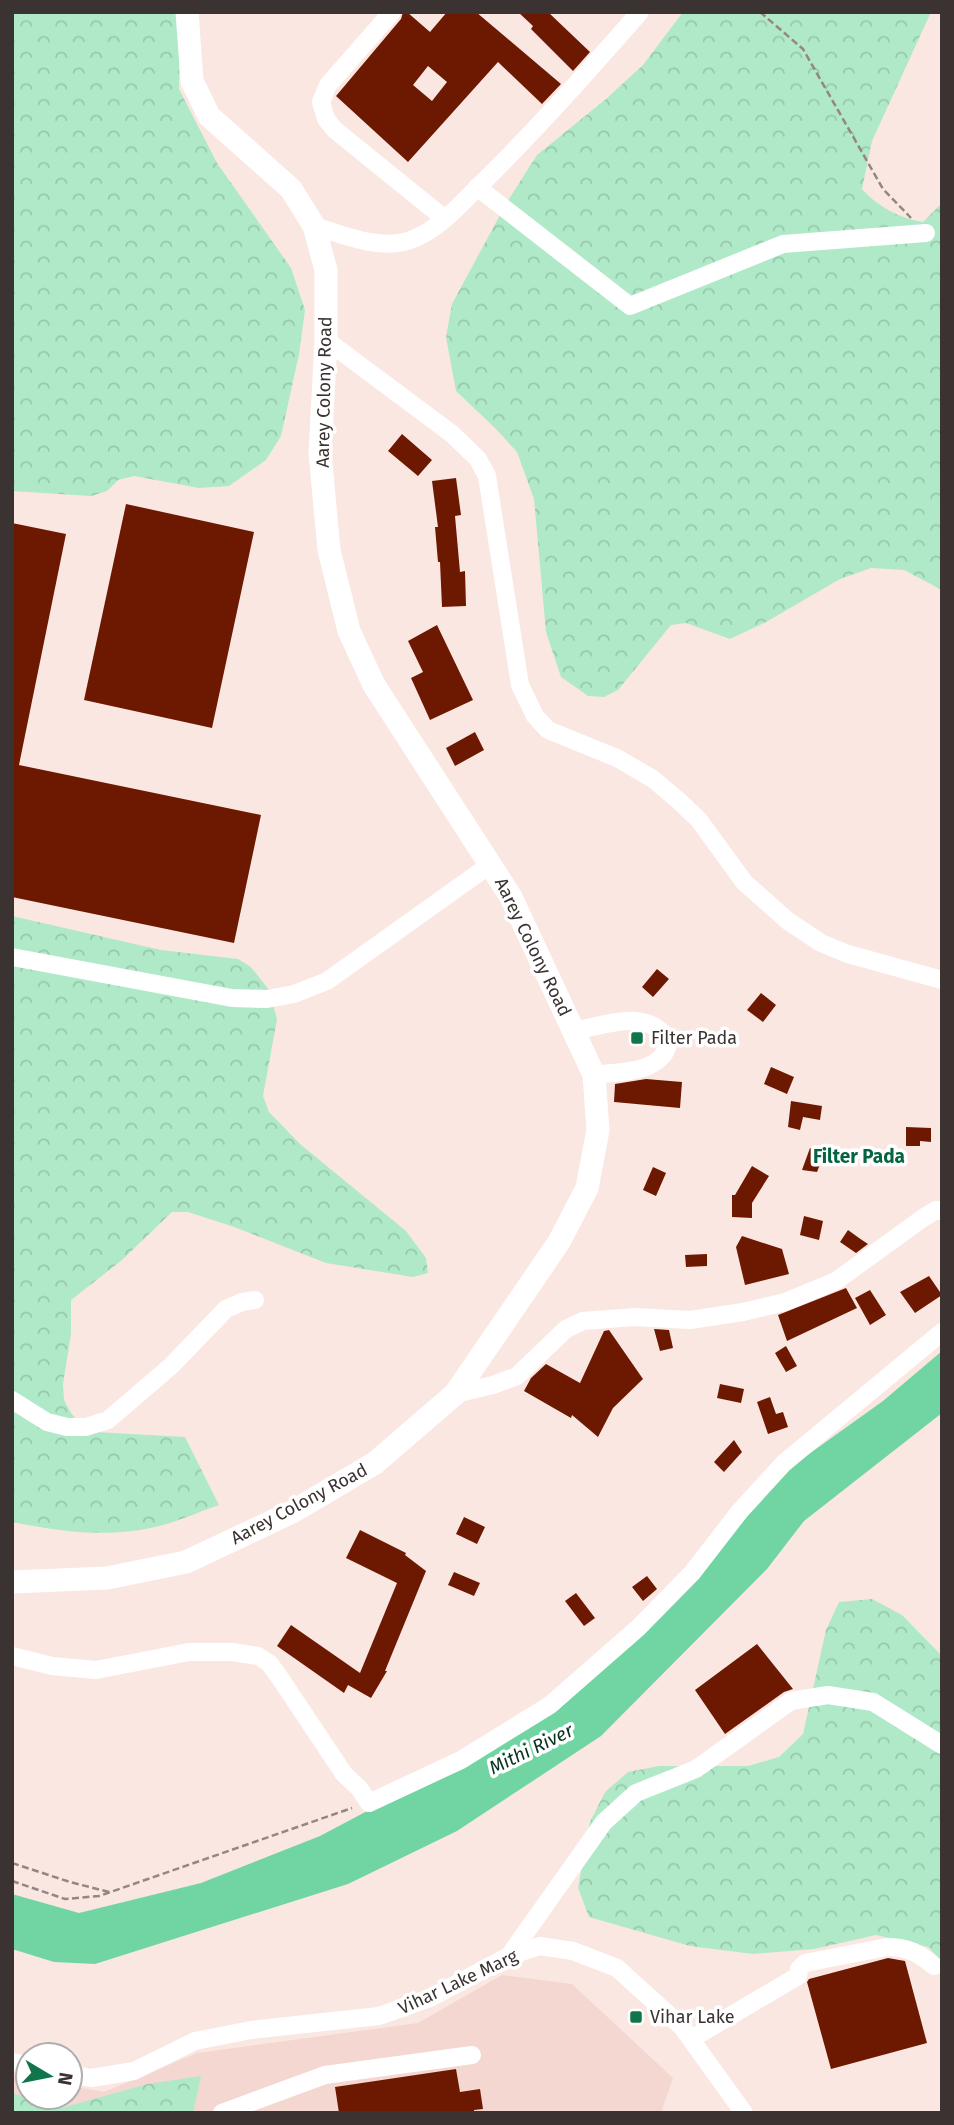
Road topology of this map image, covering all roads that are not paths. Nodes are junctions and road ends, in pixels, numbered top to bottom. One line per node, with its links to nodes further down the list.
1 (187, 12): 6 (main road, Aarey Colony Road)
2 (392, 12): 5 (street)
3 (640, 12): 4 (street)
4 (477, 187): 5 (street); 7 (street)
5 (445, 219): 6 (street)
6 (314, 226): 8 (main road, Aarey Colony Road)
7 (926, 233)
8 (326, 340): 9 (main road, Aarey Colony Road); 11 (street)
9 (491, 864): 10 (street); 12 (main road, Aarey Colony Road)
10 (12, 957)
11 (942, 979)
12 (573, 1031): 13 (main road, Aarey Colony Road); 13 (street)
13 (594, 1075): 17 (main road, Aarey Colony Road)
14 (942, 1210): 17 (street)
15 (255, 1300): 18 (street)
16 (942, 1332): 20 (street)
17 (455, 1394): 19 (main road, Aarey Colony Road)
18 (12, 1400)
19 (12, 1582)
20 (12, 1656)
21 (942, 1745): 22 (street)
22 (509, 1956): 24 (street, Vihar Lake Marg); 26 (street, Vihar Lake Marg)
23 (934, 1966): 24 (street)
24 (691, 2039): 28 (street, Vihar Lake Marg)
25 (472, 2055): 27 (street)
26 (84, 2077)
27 (222, 2113)
28 (744, 2113)

